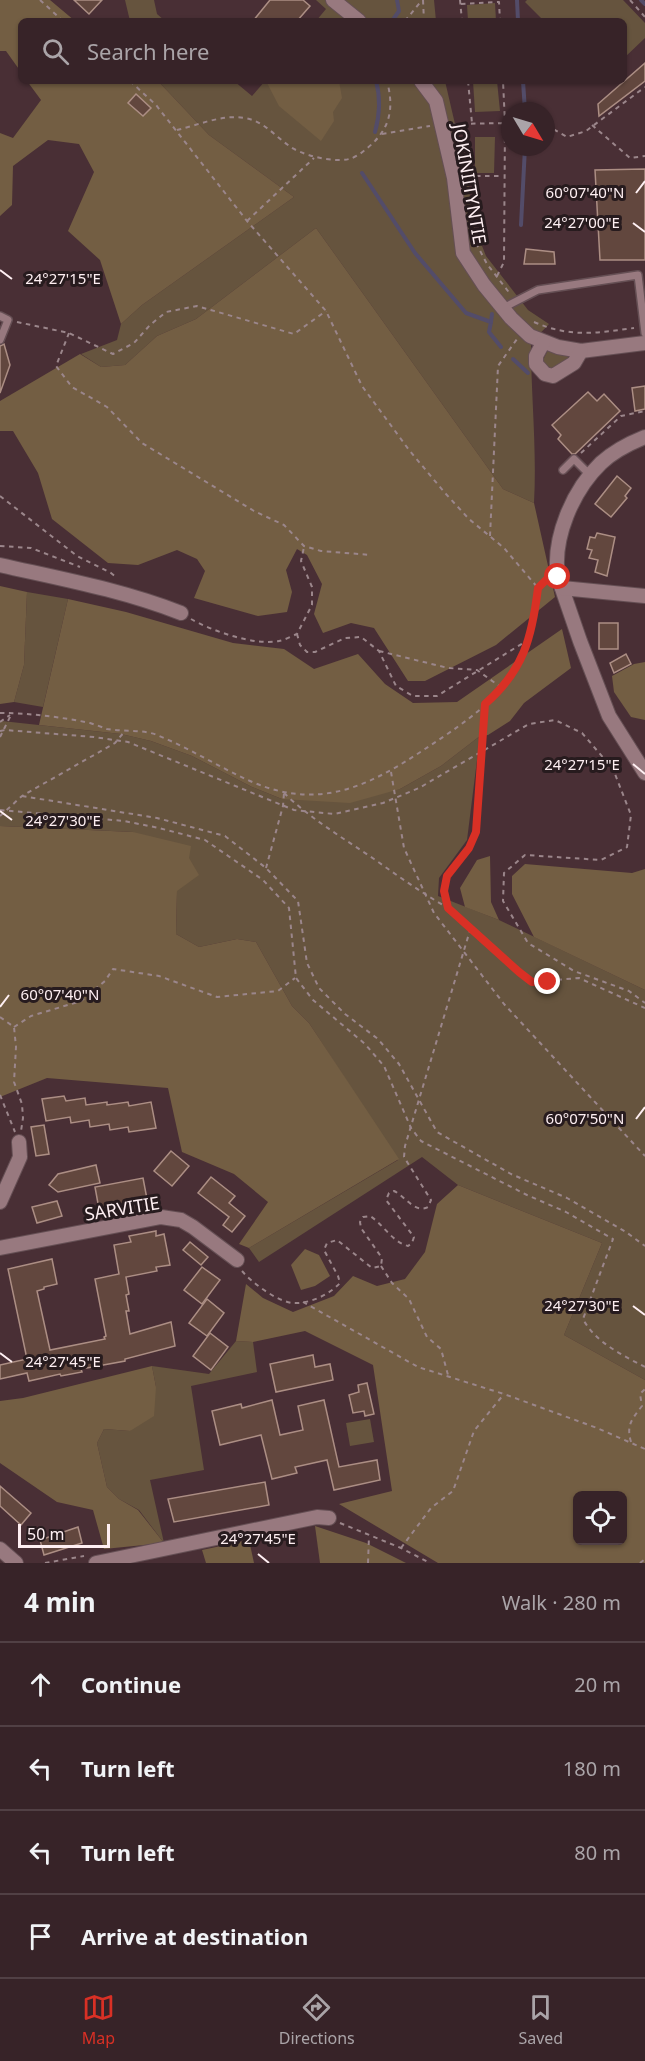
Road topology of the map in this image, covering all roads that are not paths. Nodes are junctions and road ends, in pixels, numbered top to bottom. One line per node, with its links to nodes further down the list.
1 (333, 0): 2 (street)
2 (355, 18)
3 (424, 84): 4 (street, JOKINIITYNTIE)
4 (503, 308): 6 (lane); 10 (street, JOKINIITYNTIE)
5 (0, 316): 8 (lane)
6 (644, 327): 7 (lane)
7 (645, 333)
8 (0, 340)
9 (645, 342): 11 (street, JOKINIITYNTIE)
10 (543, 343): 11 (street, JOKINIITYNTIE); 11 (street)
11 (581, 351)
12 (645, 437): 14 (street)
13 (563, 470): 14 (lane)
14 (590, 475): 16 (street)
15 (0, 565): 18 (street)
16 (562, 588): 17 (street); 19 (street)
17 (645, 596)
18 (181, 613)
19 (645, 773)
20 (19, 1143): 21 (street)
21 (0, 1203)
22 (0, 1248): 23 (street, SARVITIE)
23 (237, 1260)
24 (329, 1518): 27 (street)
25 (0, 1549): 26 (street)
26 (16, 1563)
27 (96, 1563)

